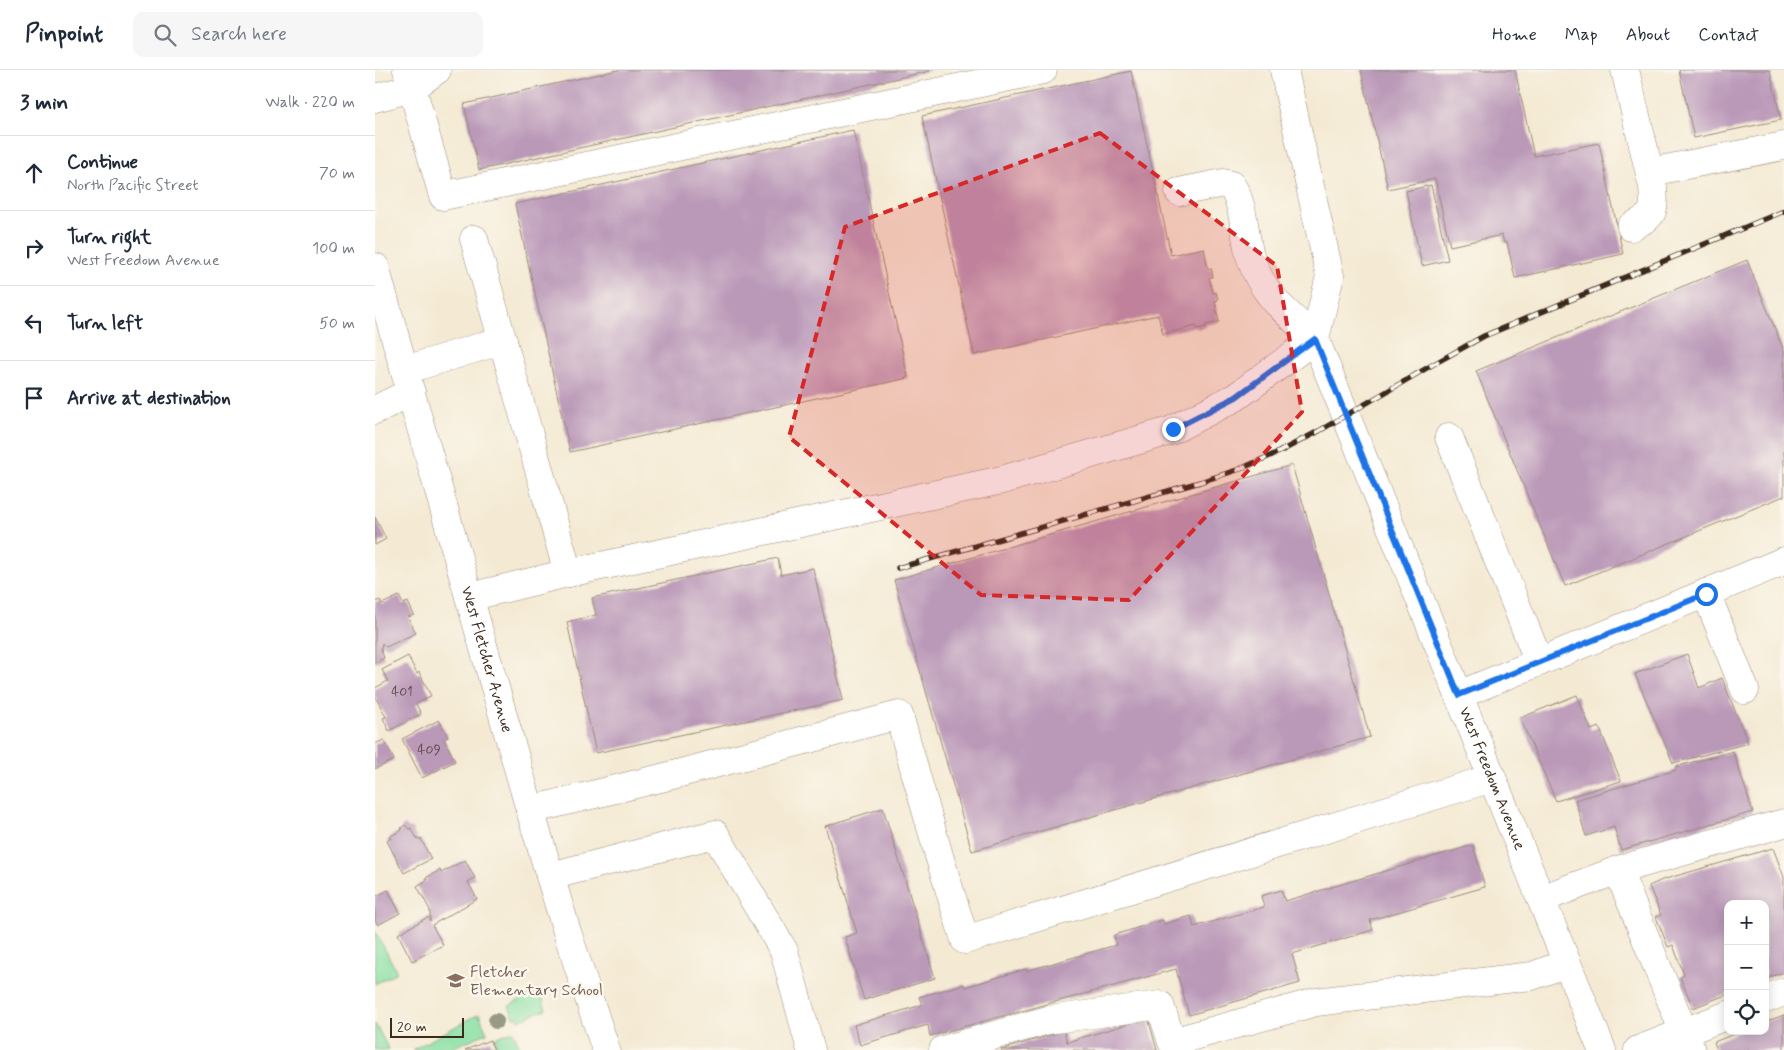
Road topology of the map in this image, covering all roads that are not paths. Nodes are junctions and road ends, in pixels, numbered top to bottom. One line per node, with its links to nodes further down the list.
1 (437, 70): 5 (street)
2 (1043, 70): 5 (street)
3 (1285, 70): 13 (street)
4 (1625, 70): 8 (street)
5 (409, 79): 6 (street)
6 (375, 98)
7 (1784, 146): 8 (street)
8 (1650, 172): 10 (street)
9 (1179, 192): 13 (street)
10 (1631, 228)
11 (473, 239): 14 (street)
12 (375, 267): 15 (street, West Fletcher Avenue)
13 (1315, 339): 19 (street); 24 (street, West Freedom Avenue)
14 (503, 340): 15 (street); 19 (street)
15 (408, 381): 16 (street); 21 (street, West Fletcher Avenue)
16 (375, 410)
17 (1449, 437): 22 (street)
18 (1784, 561): 20 (street)
19 (568, 573): 21 (street)
20 (1706, 594): 22 (street); 23 (street)
21 (469, 597): 26 (street, West Fletcher Avenue)
22 (1539, 662): 24 (street)
23 (1745, 690)
24 (1459, 695): 25 (street, West Freedom Avenue)
25 (1492, 778): 26 (street); 30 (street, West Freedom Avenue)
26 (530, 810): 29 (street, West Fletcher Avenue)
27 (1784, 823): 28 (street)
28 (1619, 870): 30 (street); 35 (street)
29 (550, 876): 36 (street, West Fletcher Avenue); 37 (street)
30 (1541, 899): 31 (street, West Freedom Avenue)
31 (1567, 963): 38 (street); 39 (street, West Freedom Avenue)
32 (1784, 992): 33 (street)
33 (1769, 998)
34 (1724, 1018): 35 (street)
35 (1687, 1041): 40 (street)
36 (606, 1050)
37 (811, 1050)
38 (943, 1050)
39 (1602, 1050)
40 (1638, 1050)

